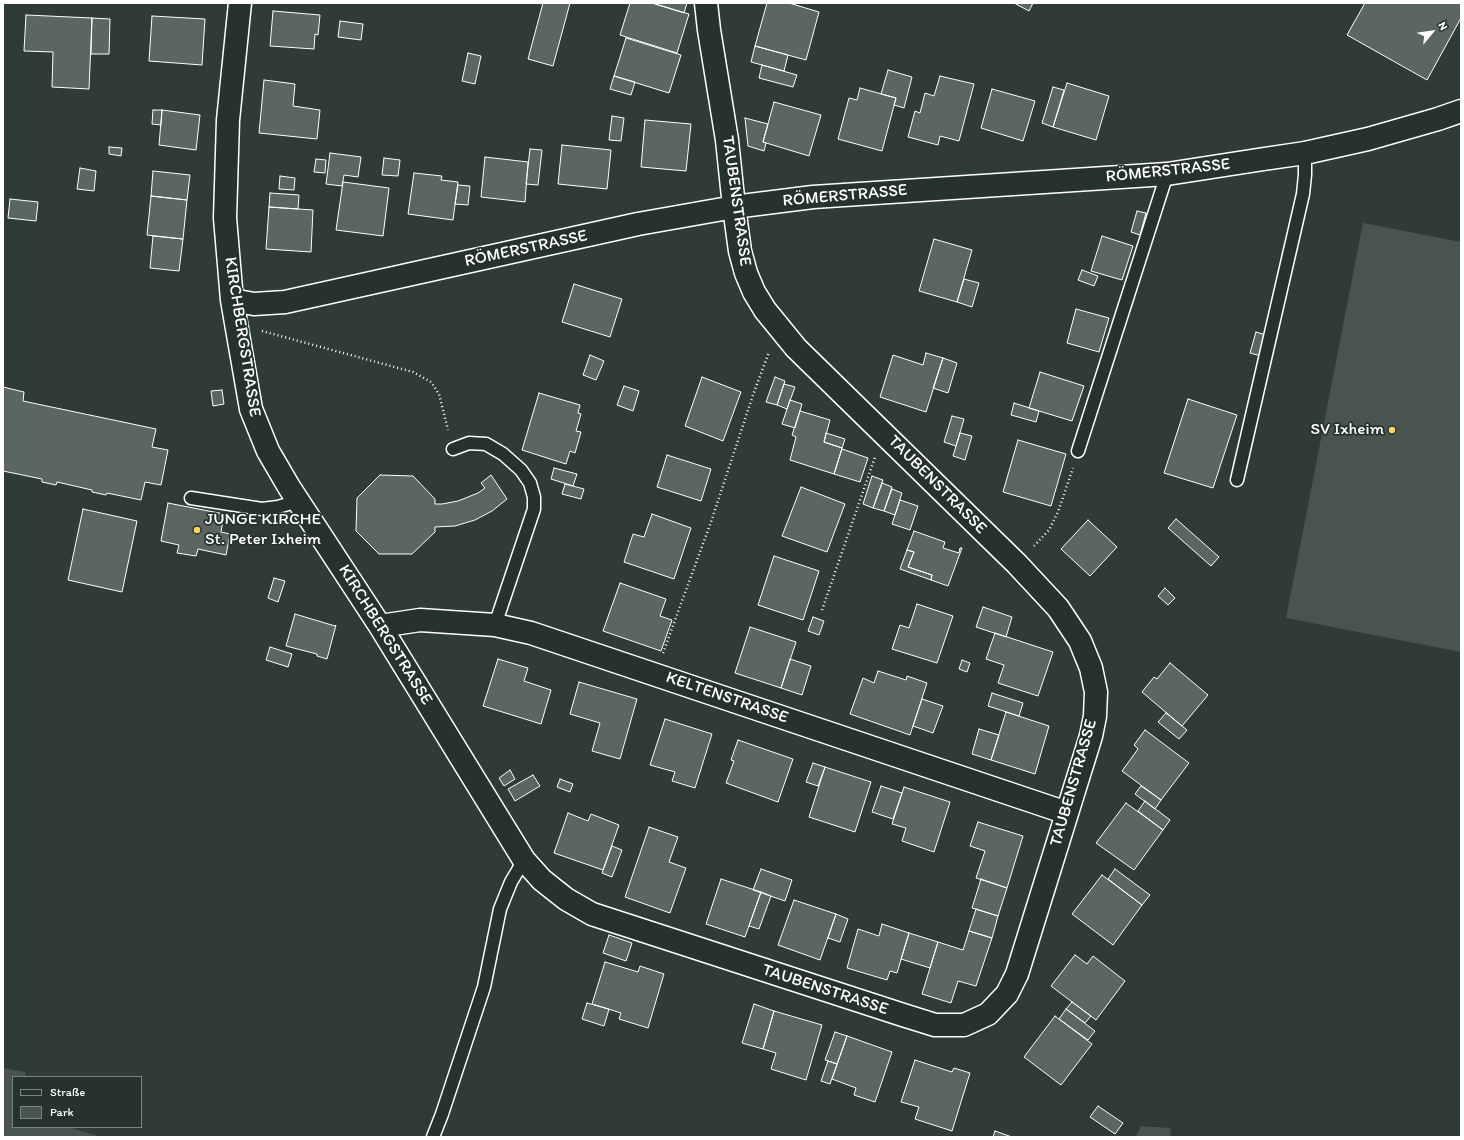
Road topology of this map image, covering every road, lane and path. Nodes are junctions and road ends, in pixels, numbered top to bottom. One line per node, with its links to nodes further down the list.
1 (240, 3): 7 (street, KIRCHBERGSTRASSE)
2 (706, 3): 6 (street, TAUBENSTRASSE)
3 (1461, 111): 4 (street, RÖMERSTRASSE)
4 (1305, 153): 5 (street, RÖMERSTRASSE); 13 (lane)
5 (1167, 174): 6 (street, RÖMERSTRASSE); 11 (lane)
6 (734, 206): 7 (street, RÖMERSTRASSE); 9 (street, TAUBENSTRASSE)
7 (232, 300): 8 (street, KIRCHBERGSTRASSE)
8 (237, 324): 10 (path); 15 (street, KIRCHBERGSTRASSE)
9 (778, 327): 16 (street, TAUBENSTRASSE); 20 (path)
10 (453, 449): 18 (lane)
11 (1078, 451): 16 (path)
12 (873, 463): 17 (path)
13 (1237, 480)
14 (191, 498): 15 (lane)
15 (298, 500): 19 (street, KIRCHBERGSTRASSE)
16 (1017, 564): 21 (street, TAUBENSTRASSE)
17 (822, 610)
18 (495, 625): 19 (street, KELTENSTRASSE); 20 (street, KELTENSTRASSE)
19 (380, 626): 22 (street, KIRCHBERGSTRASSE)
20 (655, 674): 21 (street, KELTENSTRASSE)
21 (1067, 813): 22 (street, TAUBENSTRASSE)
22 (524, 860): 23 (lane)
23 (433, 1137)

